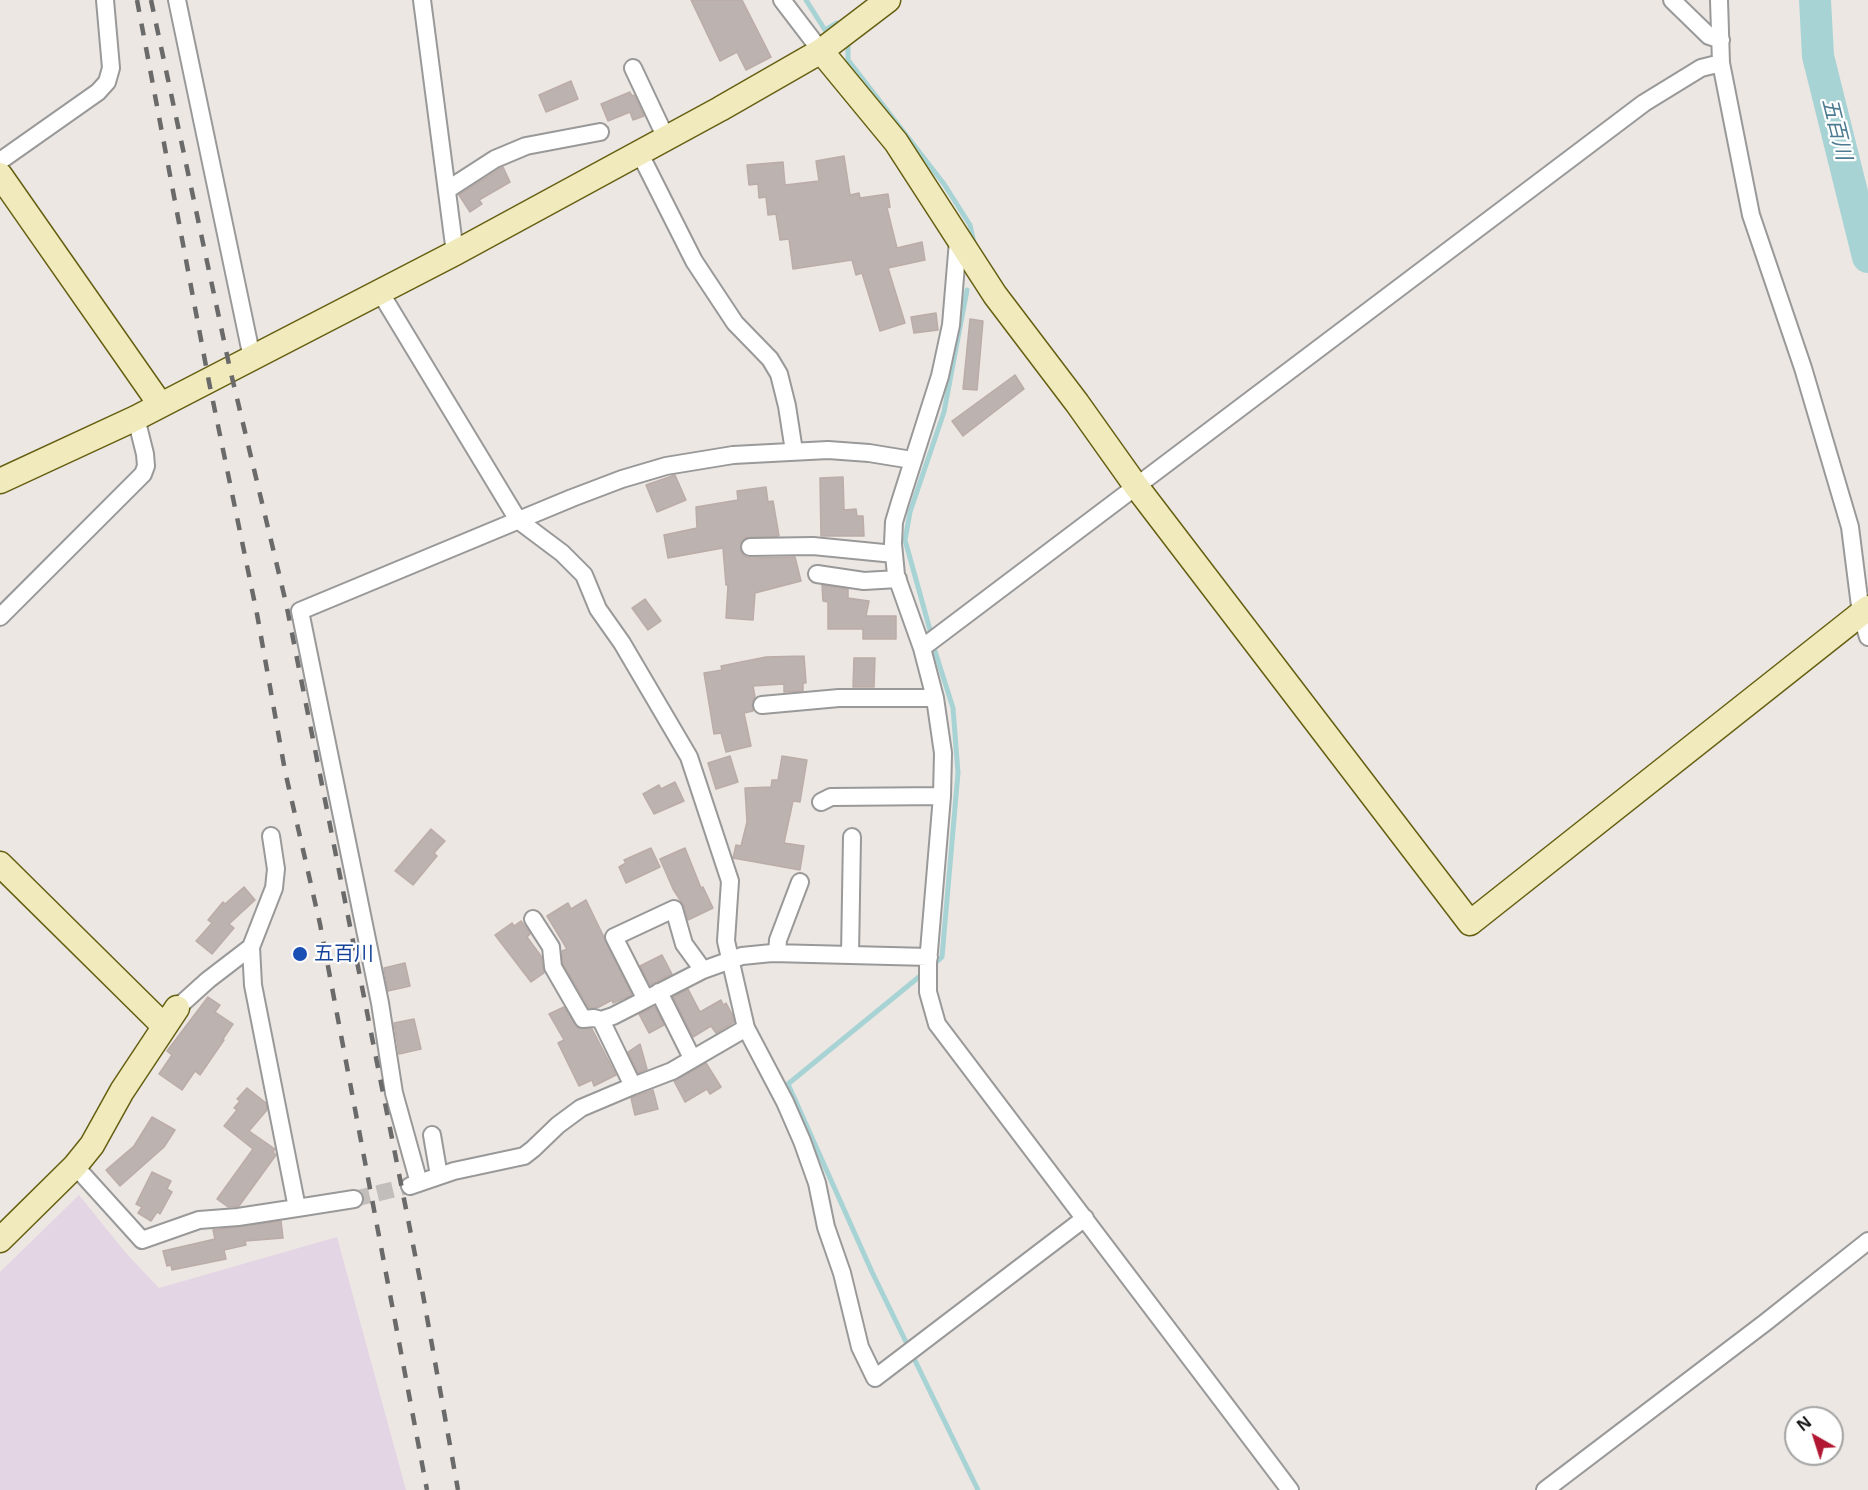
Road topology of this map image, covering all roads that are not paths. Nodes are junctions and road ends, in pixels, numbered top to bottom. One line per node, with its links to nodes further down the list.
1 (105, 0): 15 (street)
2 (177, 0): 21 (street)
3 (422, 0): 17 (street)
4 (782, 0): 9 (street)
5 (888, 0): 9 (street)
6 (1672, 0): 8 (street)
7 (1719, 0): 8 (street)
8 (1720, 40): 10 (street)
9 (821, 51): 13 (street); 18 (street)
10 (1721, 63): 27 (street); 33 (street)
11 (633, 68): 13 (street)
12 (600, 132): 17 (street)
13 (666, 138): 14 (street)
14 (639, 152): 19 (street); 24 (street)
15 (0, 161)
16 (0, 175): 22 (street)
17 (447, 190): 19 (street)
18 (958, 241): 25 (street); 27 (street)
19 (455, 253): 20 (street)
20 (380, 292): 21 (street); 28 (street)
21 (252, 358): 22 (street)
22 (160, 405): 23 (street)
23 (136, 418): 26 (street); 34 (street)
24 (794, 451): 25 (street); 28 (street)
25 (912, 460): 30 (street)
26 (0, 481)
27 (1136, 486): 33 (street); 36 (street)
28 (518, 520): 49 (street); 60 (street)
29 (750, 547): 30 (street)
30 (894, 554): 32 (street)
31 (817, 574): 32 (street)
32 (898, 579): 36 (street)
33 (1864, 611): 35 (street)
34 (0, 617)
35 (1868, 637)
36 (922, 648): 37 (street)
37 (935, 698): 38 (street); 39 (street)
38 (762, 705)
39 (942, 796): 40 (street); 50 (street)
40 (822, 802)
41 (271, 836): 46 (street)
42 (852, 837): 48 (street)
43 (0, 864): 53 (street)
44 (800, 882): 47 (street)
45 (533, 919): 54 (street)
46 (251, 947): 53 (street); 62 (street)
47 (777, 953): 48 (street); 49 (street)
48 (850, 955): 50 (street)
49 (730, 959): 51 (street); 55 (street)
50 (929, 960): 63 (street)
51 (703, 970): 52 (street); 52 (street)
52 (652, 995): 54 (street); 56 (street)
53 (170, 1017): 59 (street)
54 (601, 1020): 57 (street)
55 (746, 1029): 56 (street); 63 (street)
56 (692, 1058): 57 (street)
57 (633, 1086): 60 (street)
58 (432, 1135): 60 (street)
59 (75, 1166): 62 (street); 64 (street)
60 (439, 1176)
61 (354, 1199): 62 (street)
62 (297, 1208)
63 (1084, 1218): 66 (street)
64 (0, 1240)
65 (1868, 1241): 67 (street)
66 (1290, 1490)
67 (1545, 1490)

